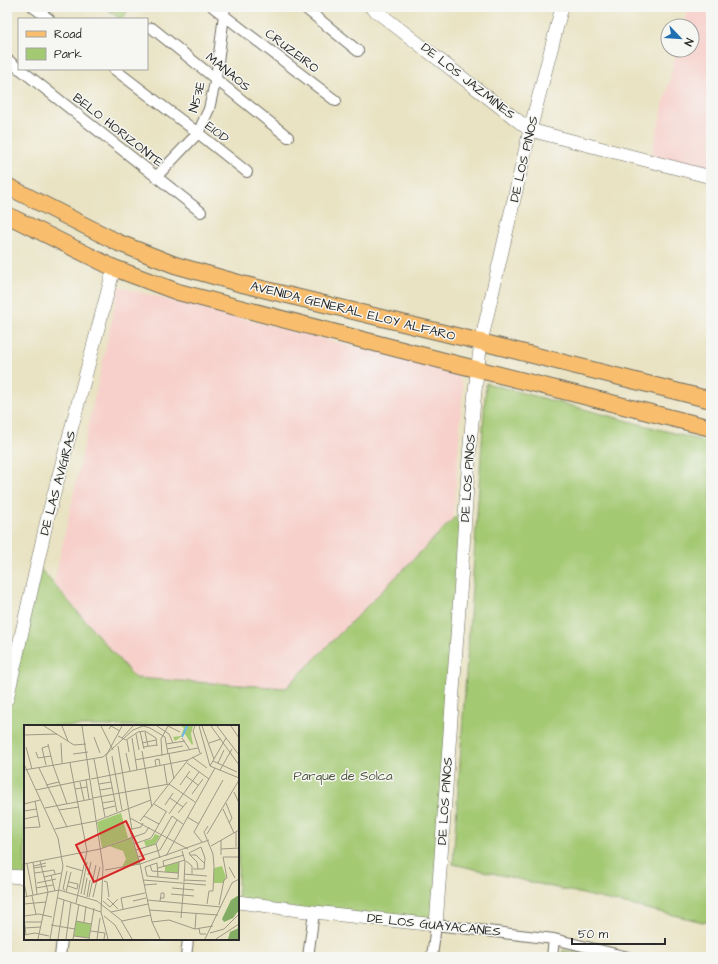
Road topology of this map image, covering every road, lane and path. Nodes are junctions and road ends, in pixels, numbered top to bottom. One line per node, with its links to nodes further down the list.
1 (33, 7): 7 (street)
2 (213, 7): 6 (street, CRUZEIRO)
3 (304, 7): 9 (street)
4 (371, 7): 16 (street, DE LOS JAZMINES)
5 (562, 7): 16 (street, DE LOS PINOS)
6 (224, 11): 14 (street, N53E); 15 (street, CRUZEIRO)
7 (48, 18)
8 (152, 28): 14 (street, MANAOS)
9 (358, 50)
10 (7, 59): 11 (street, BELO HORIZONTE)
11 (18, 68)
12 (20, 70): 20 (street, BELO HORIZONTE)
13 (115, 70): 17 (street, E10D)
14 (216, 78): 17 (street, N53E); 18 (street, MANAOS)
15 (336, 101)
16 (530, 130): 21 (street, DE LOS JAZMINES); 26 (street, DE LOS PINOS)
17 (198, 133): 19 (street, E10D); 20 (street, N53E)
18 (288, 137)
19 (247, 172)
20 (156, 177): 23 (street, BELO HORIZONTE)
21 (711, 177)
22 (7, 186): 26 (main road, AVENIDA GENERAL ELOY ALFARO)
23 (201, 212)
24 (7, 215): 25 (main road, AVENIDA GENERAL ELOY ALFARO)
25 (114, 268): 27 (main road, AVENIDA GENERAL ELOY ALFARO); 30 (street, DE LAS AVIGIRAS)
26 (481, 342): 27 (street, DE LOS PINOS); 28 (main road, AVENIDA GENERAL ELOY ALFARO)
27 (477, 369): 29 (main road, AVENIDA GENERAL ELOY ALFARO); 35 (street, DE LOS PINOS)
28 (711, 400)
29 (711, 428)
30 (7, 699)
31 (7, 876): 32 (street)
32 (24, 877)
33 (239, 902): 34 (street, DE LOS GUAYACANES)
34 (314, 912): 35 (street, DE LOS GUAYACANES); 41 (street)
35 (436, 925): 36 (street, DE LOS GUAYACANES); 42 (street, DE LOS PINOS)
36 (554, 939): 43 (street); 44 (street, DE LOS GUAYACANES)
37 (62, 940): 39 (street)
38 (188, 940): 40 (street)
39 (60, 957)
40 (186, 957)
41 (308, 957)
42 (432, 957)
43 (552, 957)
44 (628, 957)

